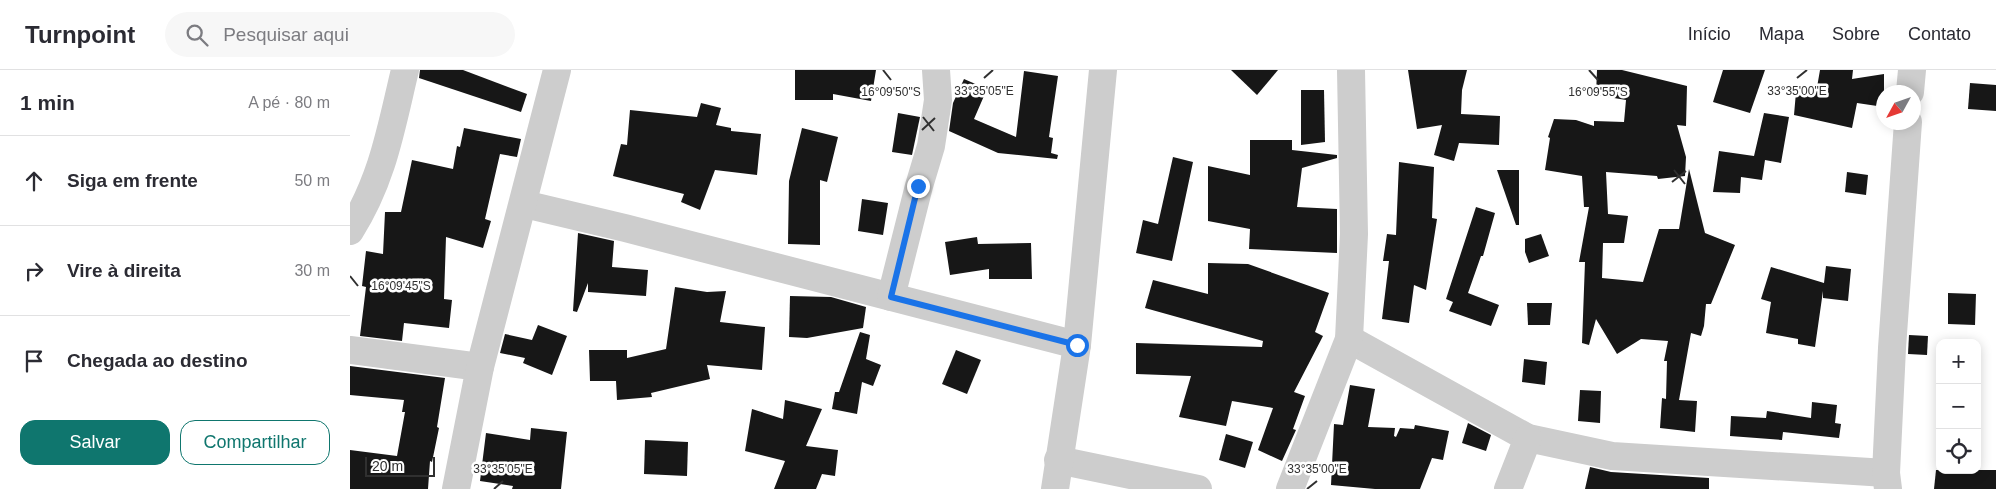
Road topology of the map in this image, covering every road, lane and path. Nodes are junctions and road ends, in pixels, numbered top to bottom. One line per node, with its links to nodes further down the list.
1 (405, 70): 10 (street)
2 (558, 70): 9 (street)
3 (936, 70): 11 (street)
4 (1103, 70): 13 (street)
5 (1350, 70): 12 (street)
6 (1912, 70): 7 (street)
7 (1911, 85)
8 (1907, 130): 18 (street)
9 (524, 204): 11 (street); 15 (street)
10 (350, 231)
11 (891, 297): 13 (street)
12 (1348, 339): 16 (street); 22 (street)
13 (1077, 345): 17 (street)
14 (350, 350): 15 (street)
15 (480, 367): 19 (street)
16 (1528, 438): 18 (street); 23 (street)
17 (1058, 460): 20 (street); 21 (street)
18 (1887, 481)
19 (456, 489)
20 (1055, 489)
21 (1198, 489)
22 (1290, 489)
23 (1508, 489)

